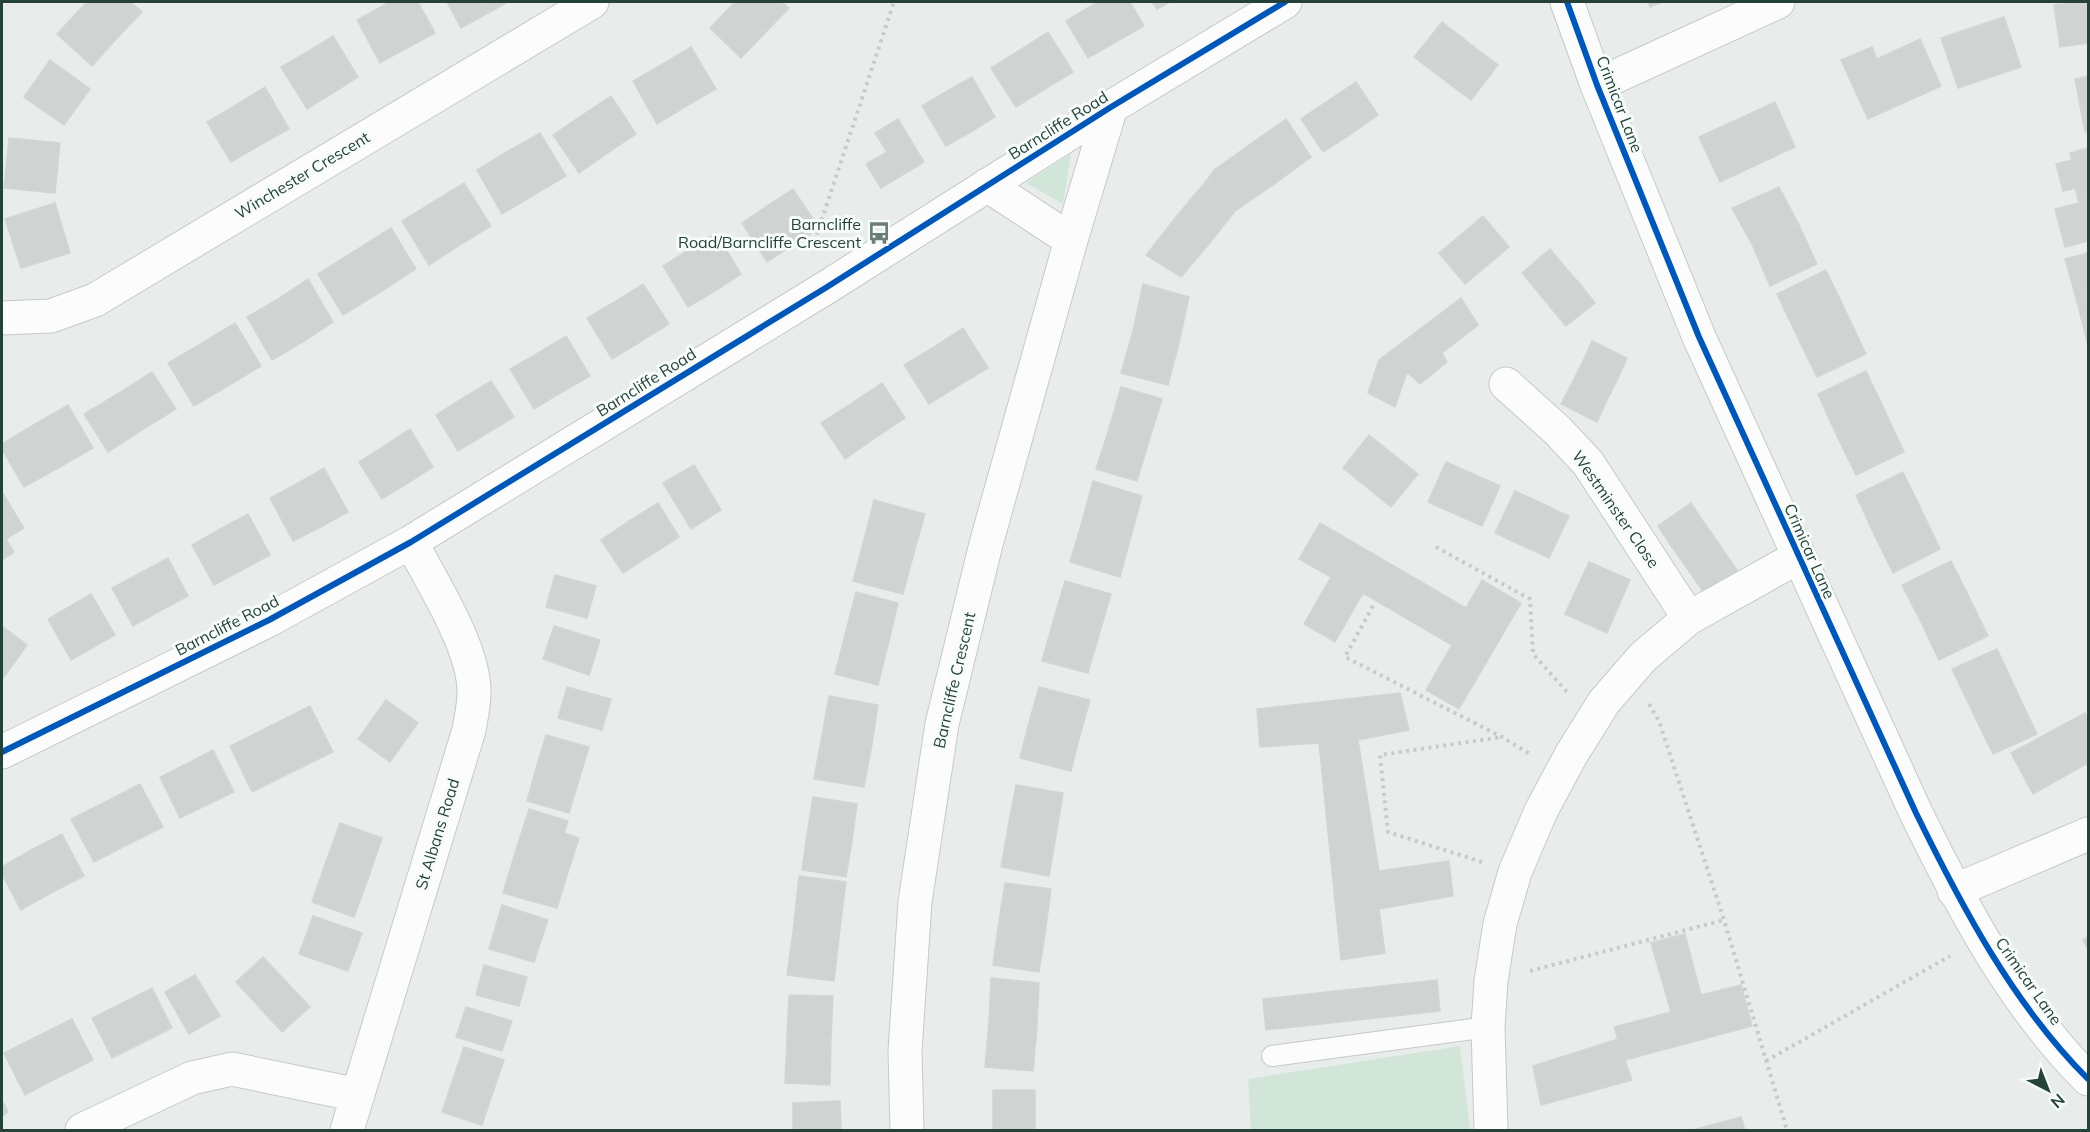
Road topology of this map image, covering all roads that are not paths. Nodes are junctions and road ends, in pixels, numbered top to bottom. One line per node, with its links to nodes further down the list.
1 (592, 2): 9 (street, Winchester Crescent)
2 (1286, 2): 6 (street, Barncliffe Road)
3 (1567, 2): 5 (street, Crimicar Lane)
4 (1778, 2): 5 (street)
5 (1597, 85): 12 (street, Crimicar Lane)
6 (1111, 107): 7 (street, Barncliffe Road); 8 (street, Barncliffe Crescent)
7 (987, 185): 8 (street); 11 (street, Barncliffe Road)
8 (1071, 240): 23 (street, Barncliffe Crescent)
9 (2, 318)
10 (1506, 384): 13 (street, Westminster Close)
11 (411, 542): 14 (street, Barncliffe Road); 20 (street, St Albans Road)
12 (1798, 557): 13 (street); 16 (street, Crimicar Lane)
13 (1689, 618): 17 (street)
14 (2, 752)
15 (2088, 834): 16 (street)
16 (1954, 891): 19 (street, Crimicar Lane)
17 (1488, 1027): 18 (lane); 24 (street)
18 (1272, 1056)
19 (2088, 1079)
20 (358, 1095): 21 (street); 22 (street, St Albans Road)
21 (82, 1131)
22 (346, 1131)
23 (907, 1131)
24 (1491, 1131)

